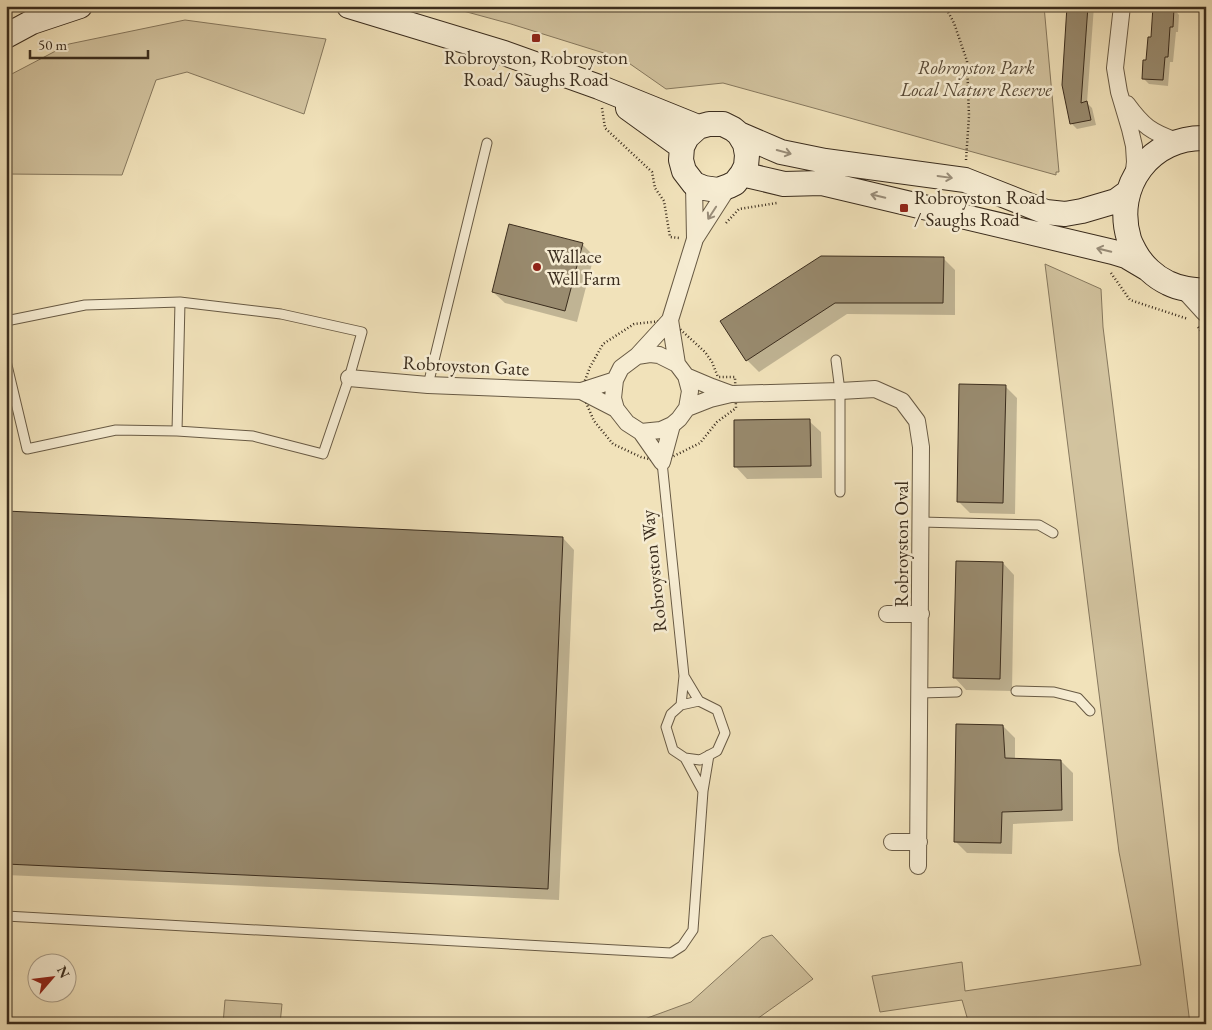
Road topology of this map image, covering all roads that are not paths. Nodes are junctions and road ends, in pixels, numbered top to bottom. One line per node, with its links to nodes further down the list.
1 (80, 6): 4 (main road)
2 (349, 6): 5 (main road)
3 (1122, 6): 6 (street)
4 (6, 36)
5 (599, 87): 7 (main road); 11 (main road)
6 (1119, 92): 9 (street); 14 (street)
7 (698, 127): 8 (main road); 11 (main road)
8 (739, 134): 12 (main road); 14 (main road, one-way to 14)
9 (1194, 137): 14 (main road)
10 (486, 143): 28 (lane)
11 (682, 147): 13 (main road)
12 (736, 180): 13 (main road); 15 (street, one-way to 15); 16 (main road, one-way to 12)
13 (694, 184): 15 (street)
14 (1130, 187): 16 (main road)
15 (695, 239): 20 (street)
16 (1148, 269): 17 (main road)
17 (1196, 290): 19 (street)
18 (180, 302): 21 (lane); 26 (lane); 35 (lane)
19 (1198, 319)
20 (670, 320): 22 (street); 25 (street)
21 (6, 321)
22 (638, 356): 25 (street); 27 (street)
23 (836, 360): 30 (lane)
24 (6, 361): 35 (lane)
25 (682, 370): 31 (street); 32 (street)
26 (349, 378): 28 (street, Robroyston Gate); 35 (lane)
27 (615, 380): 29 (street); 33 (street)
28 (428, 384): 29 (street, Robroyston Gate)
29 (581, 391): 33 (street)
30 (840, 391): 31 (street, Robroyston Oval); 38 (lane); 39 (street, Robroyston Oval)
31 (733, 393): 32 (street)
32 (686, 408): 34 (street)
33 (616, 409): 36 (street)
34 (672, 425): 36 (street); 37 (street)
35 (176, 431)
36 (640, 432): 37 (street)
37 (662, 462): 43 (lane, Robroyston Way)
38 (840, 492)
39 (921, 522): 40 (lane); 42 (street, Robroyston Oval)
40 (1053, 533)
41 (886, 614): 42 (street)
42 (921, 614): 46 (street, Robroyston Oval)
43 (684, 676): 47 (lane, Robroyston Way); 48 (lane, Robroyston Way)
44 (1016, 691): 49 (lane)
45 (957, 692): 46 (lane)
46 (920, 693): 54 (street, Robroyston Oval)
47 (699, 701): 48 (lane); 50 (lane, Robroyston Way)
48 (681, 705): 51 (lane, Robroyston Way)
49 (1090, 711)
50 (709, 755): 51 (lane); 52 (lane)
51 (685, 758): 52 (lane)
52 (703, 791): 56 (lane)
53 (892, 842): 54 (street)
54 (919, 842): 55 (street, Robroyston Oval)
55 (918, 866)
56 (6, 916)

